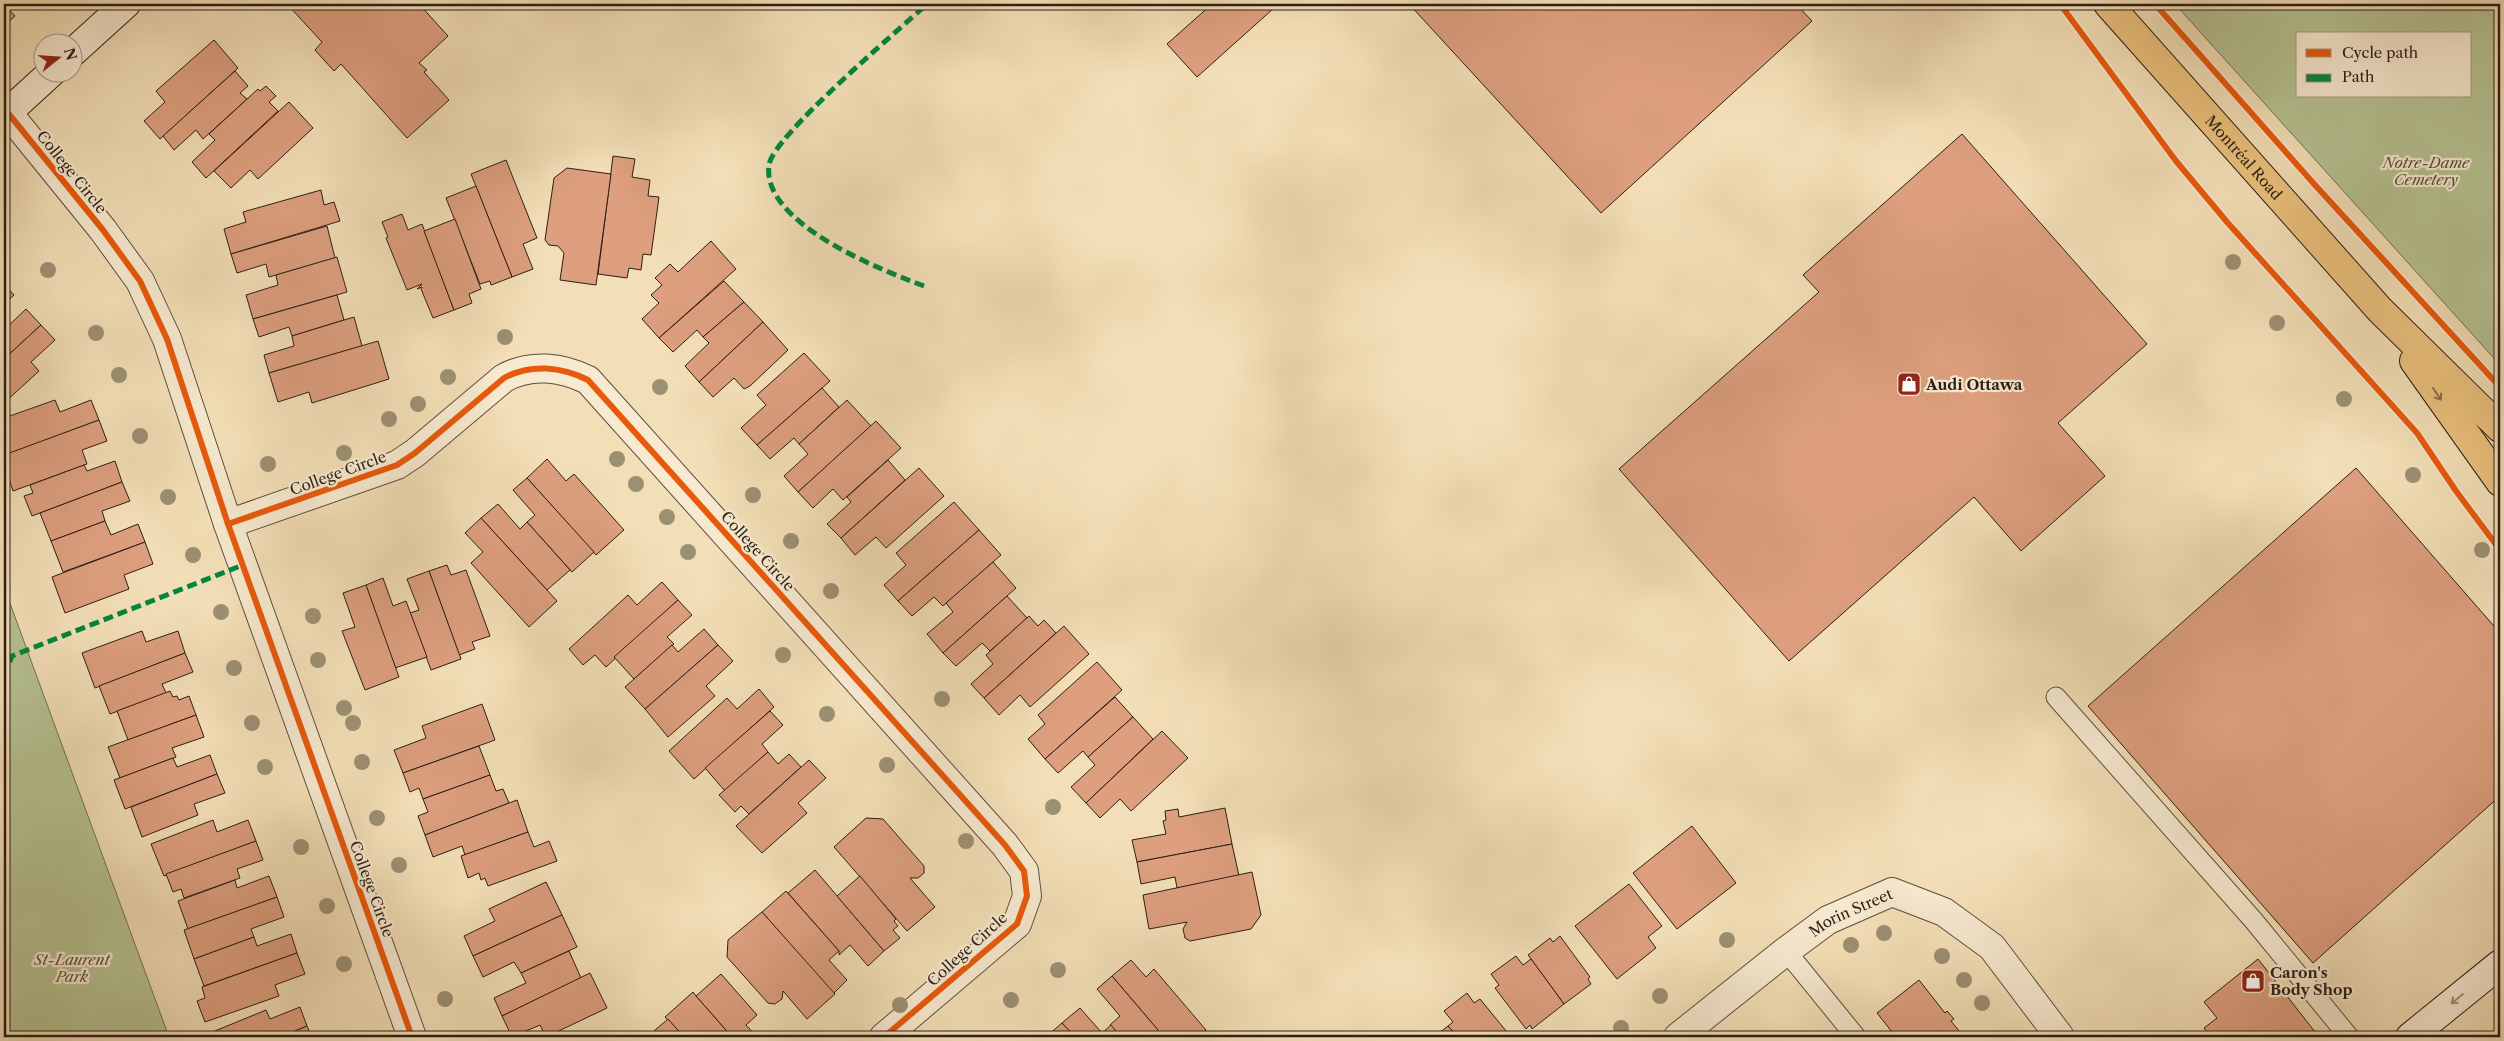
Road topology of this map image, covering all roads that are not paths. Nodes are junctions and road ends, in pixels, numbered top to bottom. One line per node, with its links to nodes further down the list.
1 (126, 4): 3 (street)
2 (2108, 4): 6 (main road, Montréal Road)
3 (82, 44)
4 (41, 82): 5 (street)
5 (6, 115): 9 (street, College Circle)
6 (2380, 310): 7 (main road, Montréal Road); 8 (main road, Montréal Road, one-way to 8)
7 (2500, 428)
8 (2500, 482)
9 (228, 524): 13 (street, College Circle); 14 (street, College Circle)
10 (2056, 697): 18 (lane)
11 (1786, 951): 15 (street, Morin Street); 16 (lane); 17 (street, Morin Street)
12 (2500, 964): 19 (street, one-way to 19)
13 (412, 1037)
14 (884, 1037)
15 (1678, 1037)
16 (1856, 1037)
17 (2060, 1037)
18 (2349, 1037)
19 (2410, 1037)

